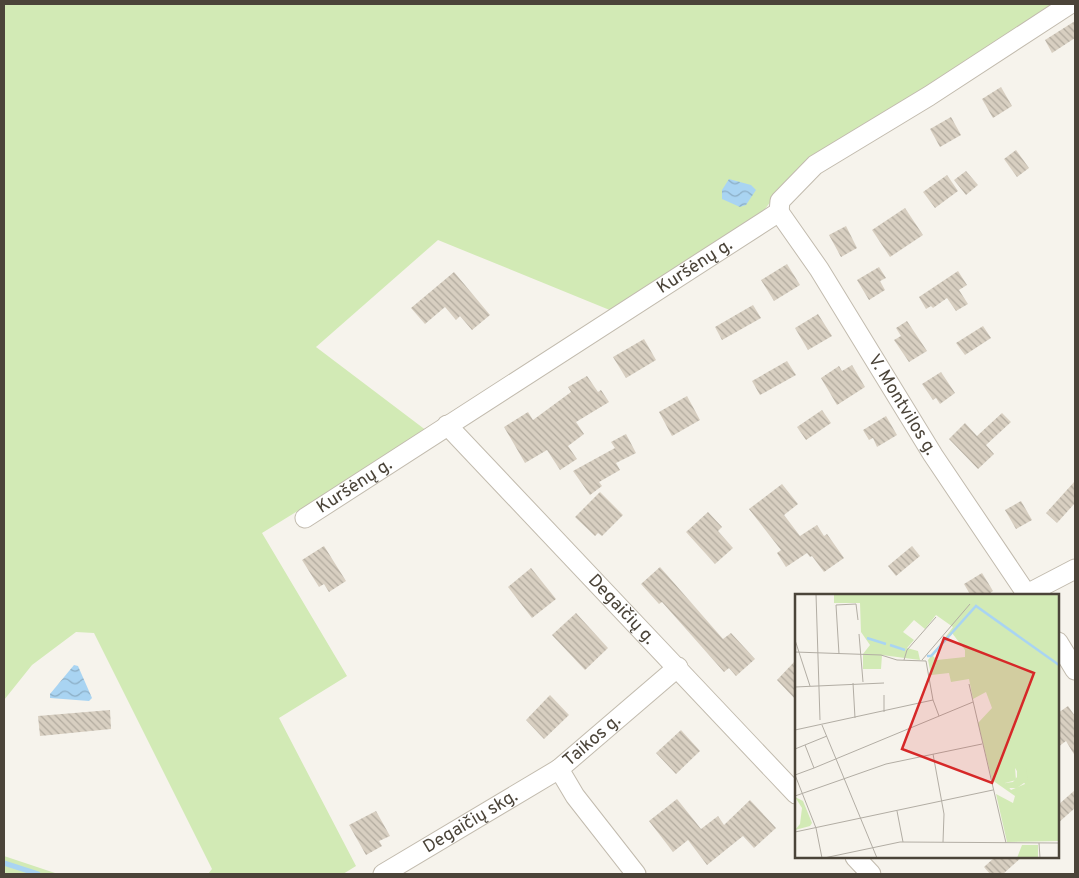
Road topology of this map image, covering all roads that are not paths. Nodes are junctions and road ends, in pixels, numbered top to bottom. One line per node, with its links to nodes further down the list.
1 (1070, 4): 2 (street)
2 (779, 212): 3 (street, Kuršėnų g.); 6 (street, V. Montvilos g.)
3 (447, 425): 4 (street, Kuršėnų g.); 9 (street, Degaičių g.)
4 (305, 518)
5 (1075, 569): 7 (street)
6 (1027, 594)
7 (1030, 594)
8 (1059, 644): 10 (street)
9 (678, 667): 11 (street, Taikos g.); 12 (street, Degaičių g.)
10 (1075, 670)
11 (559, 769): 14 (street, Degaičių skg.); 15 (street, Taikos g.)
12 (795, 793)
13 (856, 858): 16 (street)
14 (383, 874)
15 (636, 874)
16 (871, 874)

